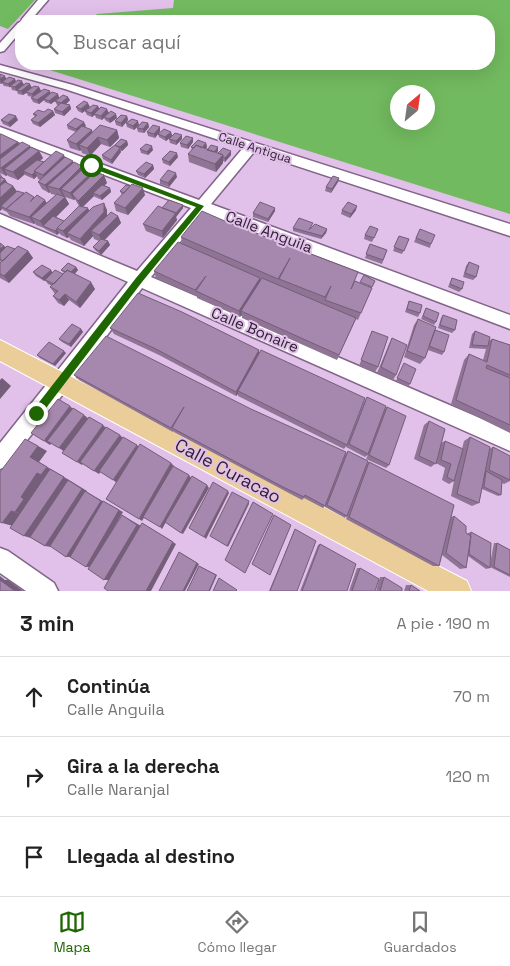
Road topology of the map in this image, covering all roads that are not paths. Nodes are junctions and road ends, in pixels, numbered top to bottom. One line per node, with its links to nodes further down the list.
1 (43, 0): 2 (street)
2 (29, 15)
3 (15, 32): 4 (street)
4 (0, 49)
5 (0, 68): 7 (street, Calle Antigua)
6 (0, 131): 8 (street, Calle Anguila)
7 (251, 147): 8 (street); 10 (street, Calle Antigua)
8 (201, 206): 11 (street); 12 (street, Calle Anguila)
9 (0, 219): 11 (street, Calle Bonaire)
10 (510, 230)
11 (139, 280): 14 (street); 15 (street, Calle Bonaire)
12 (510, 322)
13 (0, 350): 14 (main road, Calle Curacao)
14 (60, 382): 16 (street); 19 (main road, Calle Curacao)
15 (510, 441)
16 (0, 459)
17 (0, 559): 18 (street)
18 (46, 591)
19 (457, 591)

